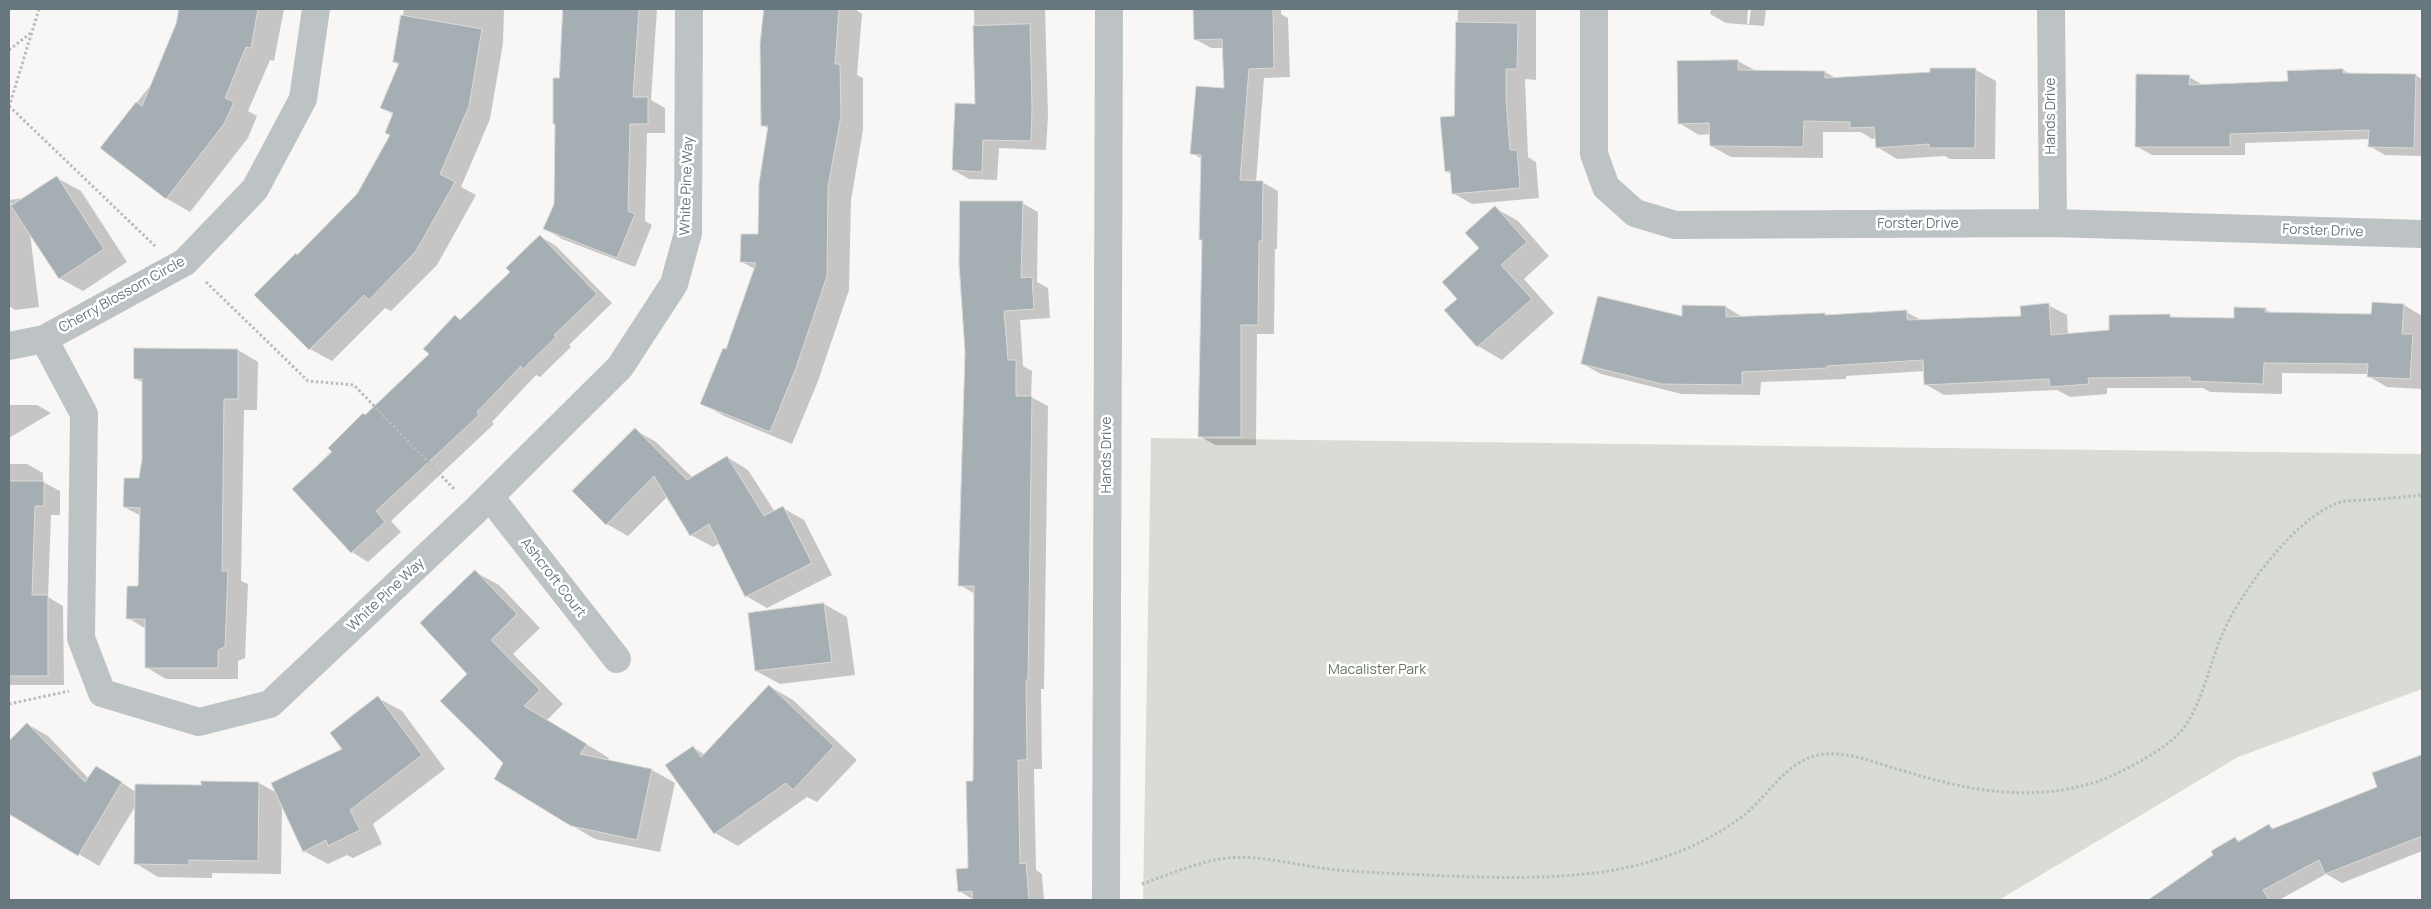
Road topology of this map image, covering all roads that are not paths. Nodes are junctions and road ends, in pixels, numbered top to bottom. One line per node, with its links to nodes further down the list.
1 (316, 9): 8 (street, Cherry Blossom Circle)
2 (689, 9): 10 (street, White Pine Way)
3 (1109, 9): 12 (street, Hands Drive)
4 (1594, 9): 6 (street, Forster Drive)
5 (2051, 9): 6 (street, Hands Drive)
6 (2053, 223): 7 (street, Forster Drive)
7 (2422, 234)
8 (44, 339): 9 (street, Cherry Blossom Circle); 10 (street, White Pine Way)
9 (9, 346)
10 (483, 504): 11 (street, Ashcroft Court)
11 (617, 659)
12 (1106, 900)

